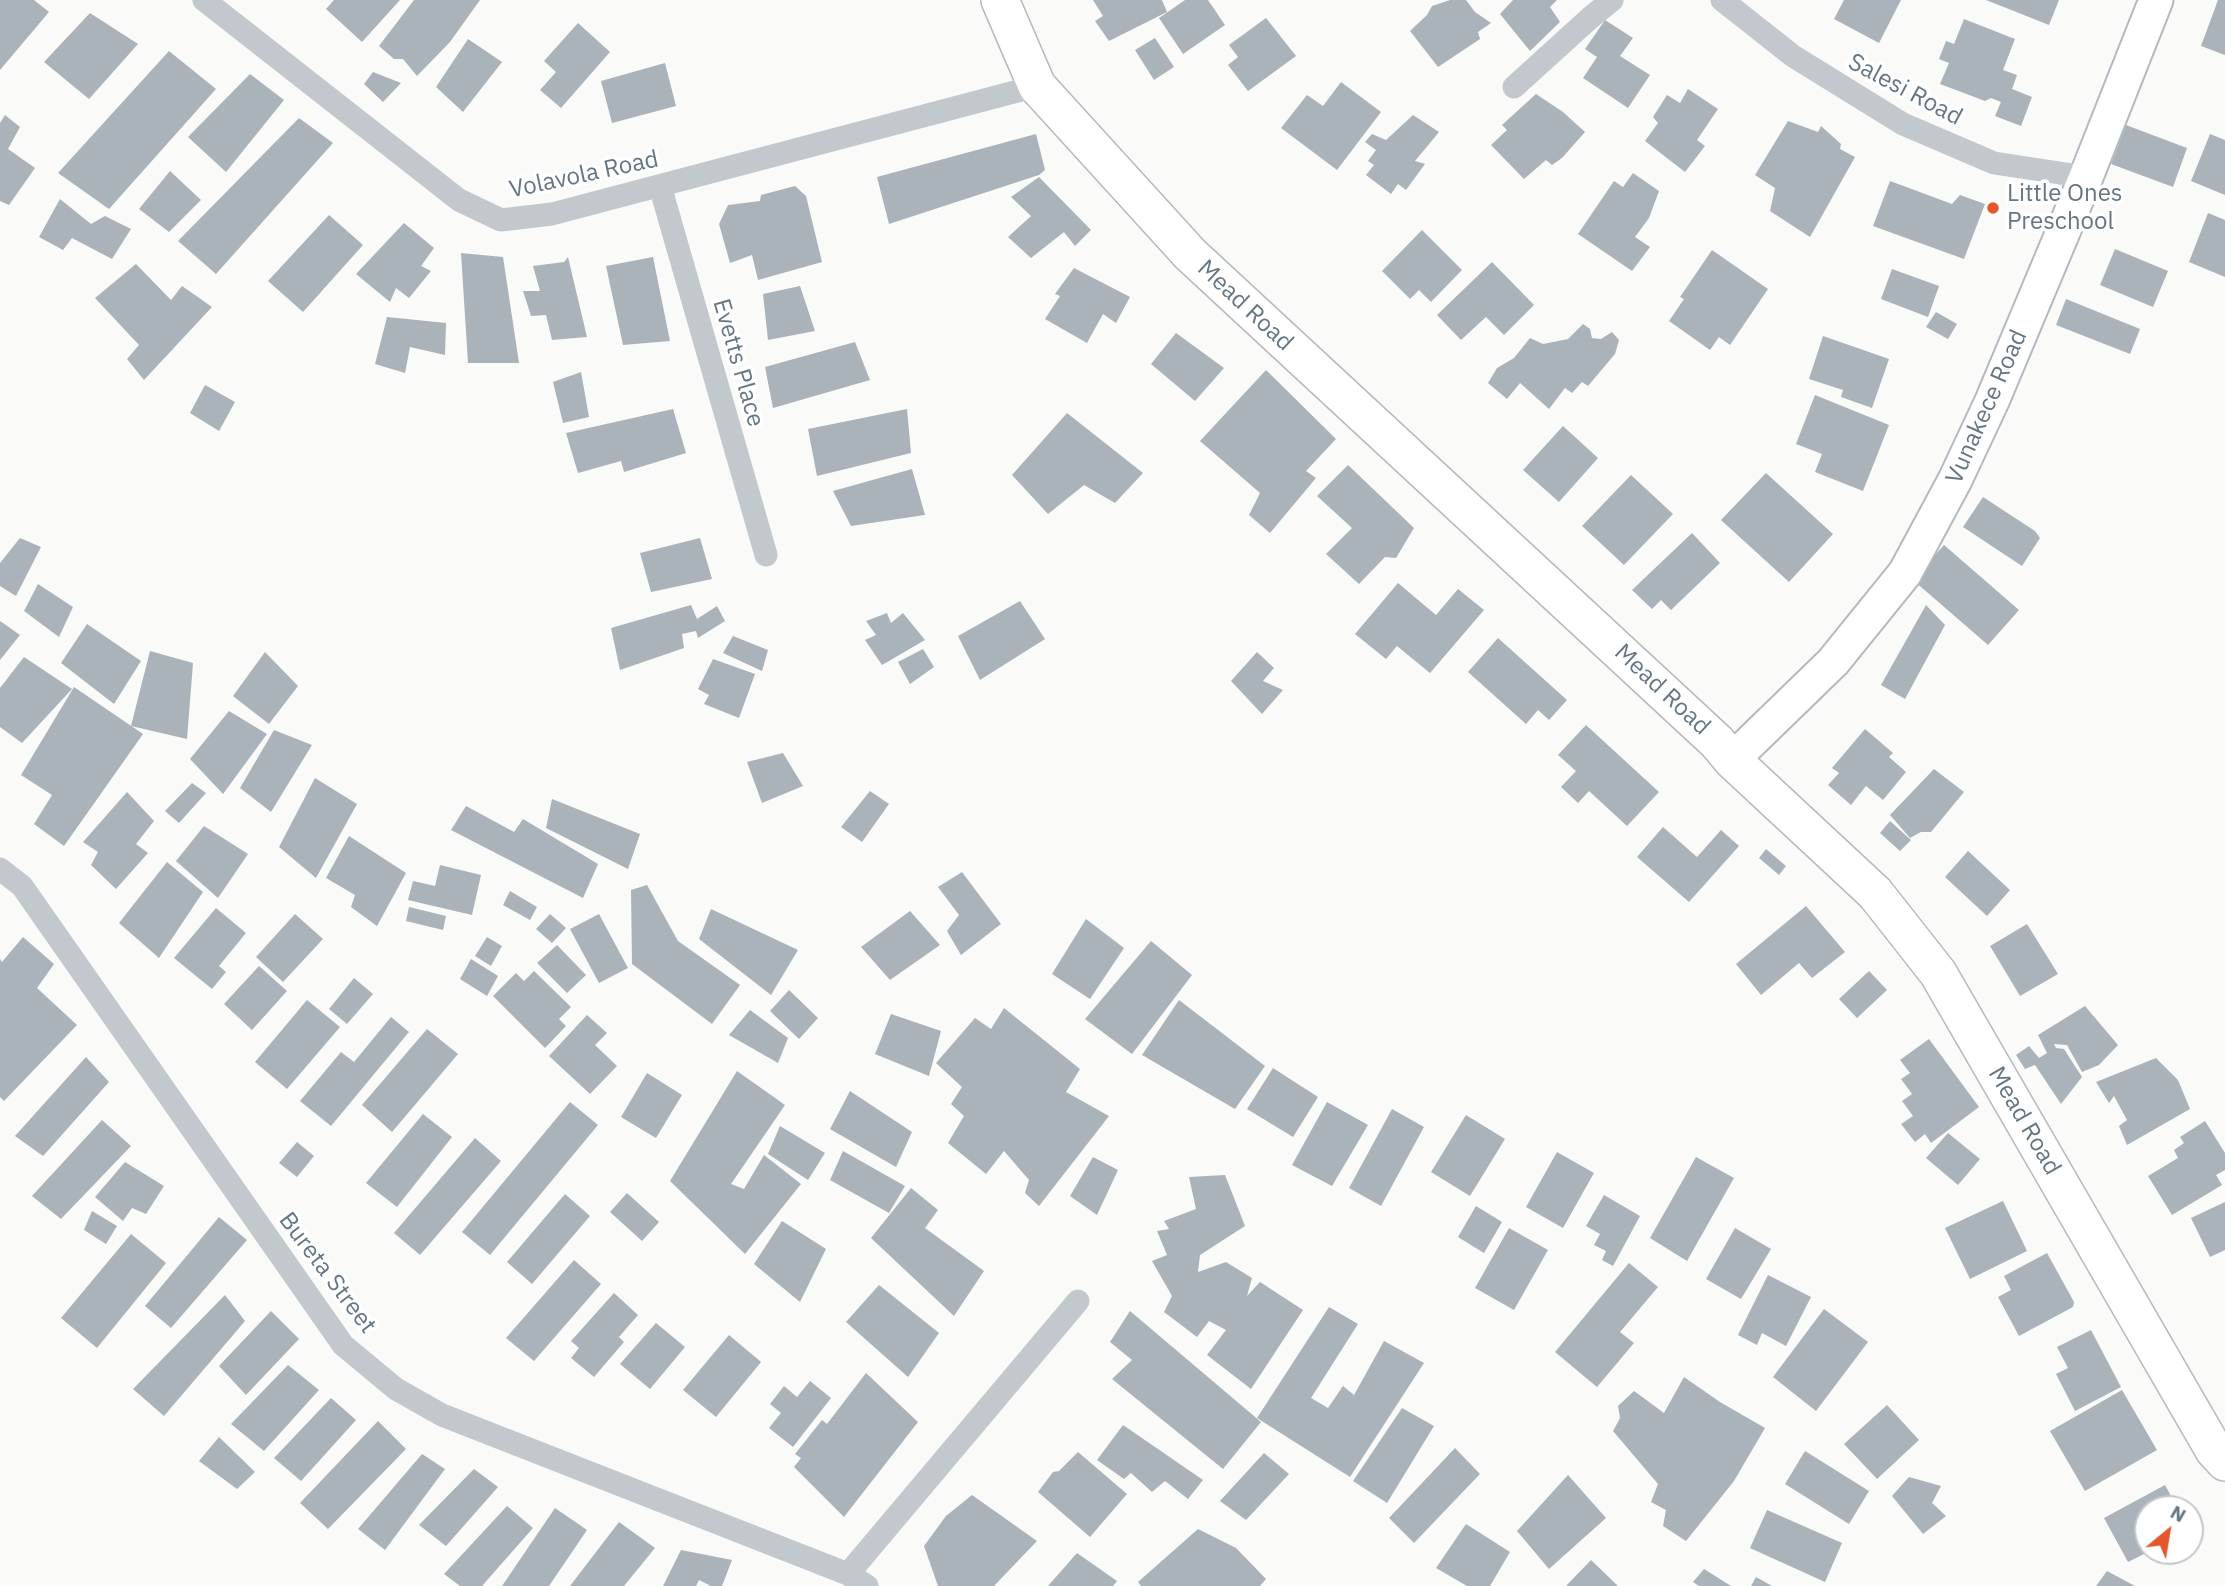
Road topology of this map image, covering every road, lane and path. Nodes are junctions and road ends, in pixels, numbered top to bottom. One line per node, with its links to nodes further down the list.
1 (204, 0): 9 (street, Volavola Road)
2 (1000, 0): 6 (main road, Mead Road)
3 (1612, 0): 7 (street)
4 (1722, 0): 8 (street, Salesi Road)
5 (2155, 0): 8 (main road, Vunakece Road)
6 (1037, 86): 9 (street, Volavola Road); 11 (main road, Mead Road)
7 (1514, 87)
8 (2086, 177): 11 (main road, Vunakece Road)
9 (660, 186): 10 (street, Evetts Place)
10 (766, 555)
11 (1732, 760): 14 (main road, Mead Road)
12 (0, 869): 15 (street, Bureta Street)
13 (1078, 1301): 15 (street)
14 (2225, 1462)
15 (858, 1580)

